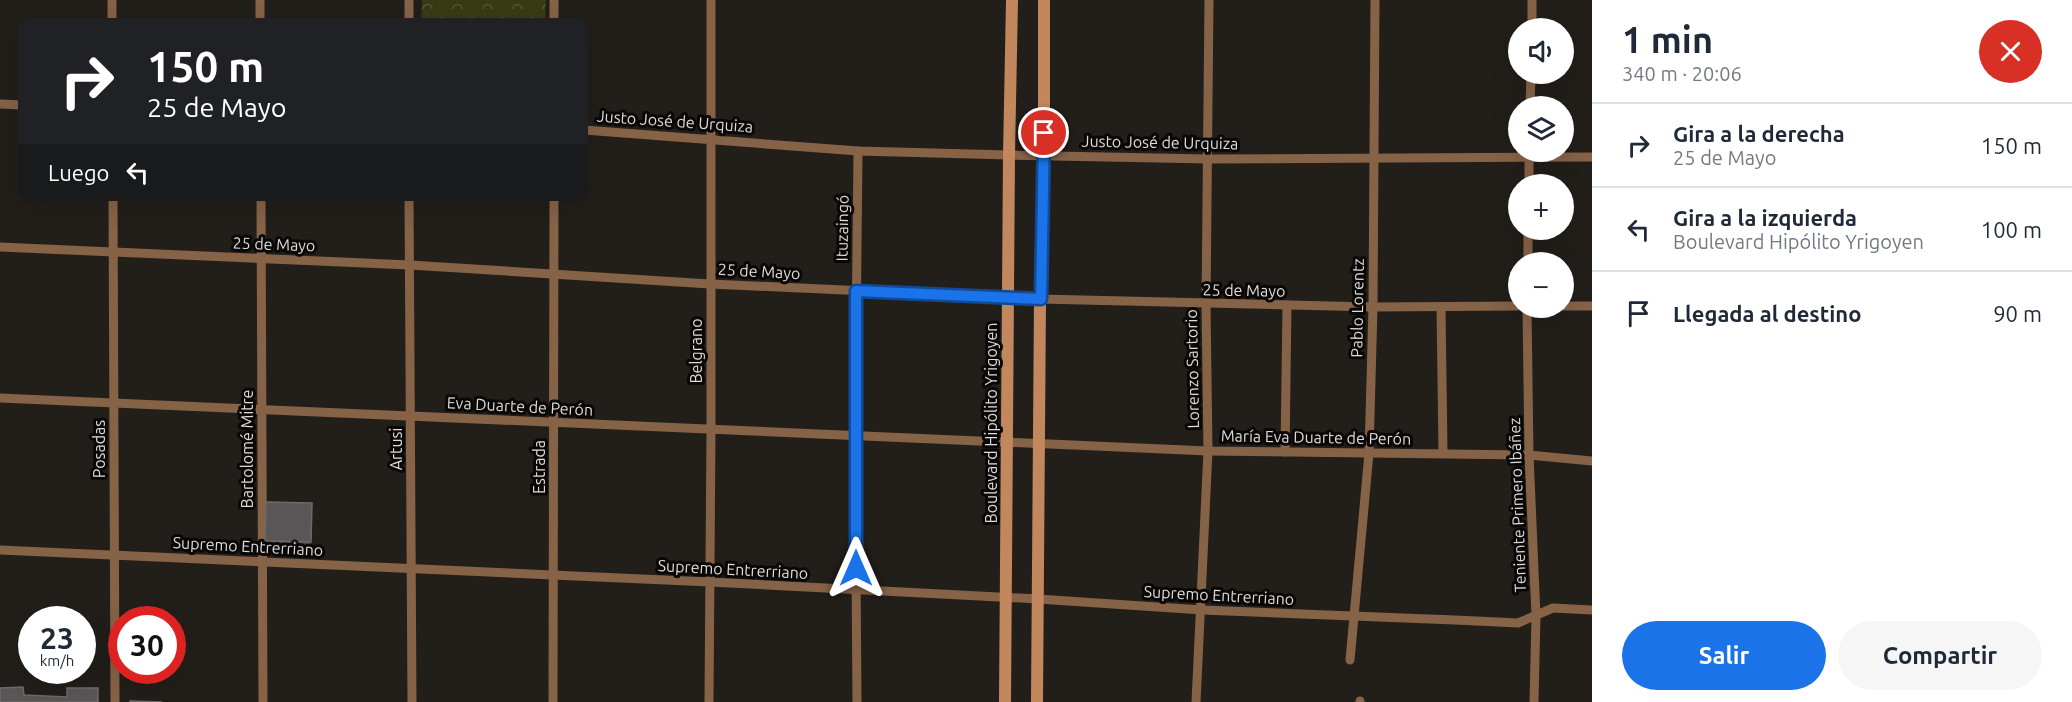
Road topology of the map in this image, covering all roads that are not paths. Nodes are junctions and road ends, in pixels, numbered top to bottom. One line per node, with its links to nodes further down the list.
1 (112, 0): 11 (street)
2 (260, 0): 12 (street)
3 (409, 0): 13 (street)
4 (555, 0): 14 (street)
5 (711, 0): 19 (street, Belgrano)
6 (1012, 0): 22 (main road, Boulevard Hipólito Yrigoyen)
7 (1044, 0): 23 (main road)
8 (1209, 0): 27 (street, Lorenzo Sartorio)
9 (1375, 0): 25 (street, Pablo Lorentz)
10 (1532, 0): 15 (street)
11 (112, 18)
12 (260, 18)
13 (409, 18)
14 (554, 18)
15 (1532, 18)
16 (0, 104): 17 (street)
17 (18, 105)
18 (588, 130): 19 (street, Justo José de Urquiza)
19 (710, 138): 20 (street, Justo José de Urquiza); 37 (street, Belgrano)
20 (858, 150): 22 (street, Justo José de Urquiza); 38 (street, Ituzaingó)
21 (1508, 154): 25 (street, Justo José de Urquiza)
22 (1009, 155): 23 (street, Justo José de Urquiza); 39 (main road, Boulevard Hipólito Yrigoyen)
23 (1044, 155): 27 (street, Justo José de Urquiza); 40 (main road)
24 (1574, 156): 26 (street, Justo José de Urquiza)
25 (1373, 157): 27 (street, Justo José de Urquiza); 46 (street, Pablo Lorentz)
26 (1592, 157)
27 (1208, 159): 41 (street, Lorenzo Sartorio)
28 (113, 201): 33 (street, Posadas)
29 (261, 201): 34 (street, Bartolomé Mitre)
30 (409, 201): 35 (street, Artusi)
31 (554, 201): 36 (street, Estrada)
32 (0, 247): 33 (street, 25 de Mayo)
33 (113, 252): 34 (street, 25 de Mayo); 50 (street, Posadas)
34 (261, 258): 35 (street, 25 de Mayo); 51 (street, Bartolomé Mitre)
35 (410, 265): 36 (street, 25 de Mayo); 52 (street, Artusi)
36 (554, 274): 37 (street, 25 de Mayo); 53 (street, Estrada)
37 (710, 284): 38 (street, 25 de Mayo); 54 (street, Belgrano)
38 (856, 291): 39 (street, 25 de Mayo); 55 (street, Ituzaingó)
39 (1008, 298): 40 (street, 25 de Mayo); 56 (main road, Boulevard Hipólito Yrigoyen)
40 (1041, 299): 41 (street, 25 de Mayo); 57 (main road)
41 (1206, 304): 42 (street, 25 de Mayo); 58 (street, Lorenzo Sartorio)
42 (1287, 305): 46 (street, 25 de Mayo); 59 (street)
43 (1508, 306): 47 (street, 25 de Mayo)
44 (1574, 306): 45 (street)
45 (1592, 306)
46 (1373, 307): 47 (street, 25 de Mayo); 60 (street, Pablo Lorentz)
47 (1441, 307): 61 (street)
48 (1527, 318): 62 (street, Teniente Primero Ibáñez)
49 (0, 398): 50 (street, Eva Duarte de Perón)
50 (114, 403): 51 (street, Eva Duarte de Perón); 65 (street, Posadas)
51 (262, 409): 52 (street, Eva Duarte de Perón); 66 (street, Bartolomé Mitre)
52 (410, 416): 53 (street, Eva Duarte de Perón); 67 (street, Artusi)
53 (554, 423): 54 (street, Eva Duarte de Perón); 68 (street, Estrada)
54 (711, 430): 55 (street, Eva Duarte de Perón); 69 (street, Belgrano)
55 (855, 436): 56 (street, Eva Duarte de Perón); 70 (street, Ituzaingó)
56 (1008, 442): 57 (street, Eva Duarte de Perón); 71 (main road, Boulevard Hipólito Yrigoyen)
57 (1039, 444): 58 (street, María Eva Duarte de Perón); 72 (main road)
58 (1208, 451): 59 (street, María Eva Duarte de Perón); 73 (street, Lorenzo Sartorio)
59 (1285, 452): 60 (street, María Eva Duarte de Perón)
60 (1369, 453): 61 (street, María Eva Duarte de Perón); 76 (street, Pablo Lorentz)
61 (1443, 453): 62 (street, María Eva Duarte de Perón)
62 (1529, 455): 63 (street, María Eva Duarte de Perón); 75 (street, Teniente Primero Ibáñez)
63 (1592, 461)
64 (0, 550): 65 (street, Supremo Entrerriano)
65 (114, 555): 66 (street, Supremo Entrerriano); 78 (street, Posadas)
66 (263, 562): 67 (street, Supremo Entrerriano); 79 (street, Bartolomé Mitre)
67 (411, 569): 68 (street, Supremo Entrerriano); 80 (street, Artusi)
68 (553, 576): 69 (street, Supremo Entrerriano); 81 (street, Estrada)
69 (710, 582): 70 (street, Supremo Entrerriano); 82 (street, Belgrano)
70 (856, 590): 71 (street, Supremo Entrerriano); 83 (street, Ituzaingó)
71 (1006, 598): 72 (street, Supremo Entrerriano); 84 (main road, Boulevard Hipólito Yrigoyen)
72 (1038, 599): 73 (street, Supremo Entrerriano); 85 (main road)
73 (1202, 610): 76 (street, Supremo Entrerriano); 86 (street, Lorenzo Sartorio)
74 (1592, 610): 75 (street, Supremo Entrerriano)
75 (1536, 615): 76 (street, Supremo Entrerriano); 87 (street, Teniente Primero Ibáñez)
76 (1353, 616): 77 (street, Pablo Lorentz)
77 (1350, 660)
78 (115, 702)
79 (264, 702)
80 (412, 702)
81 (553, 702)
82 (709, 702)
83 (857, 702)
84 (1005, 702)
85 (1037, 702)
86 (1196, 702)
87 (1534, 702)

